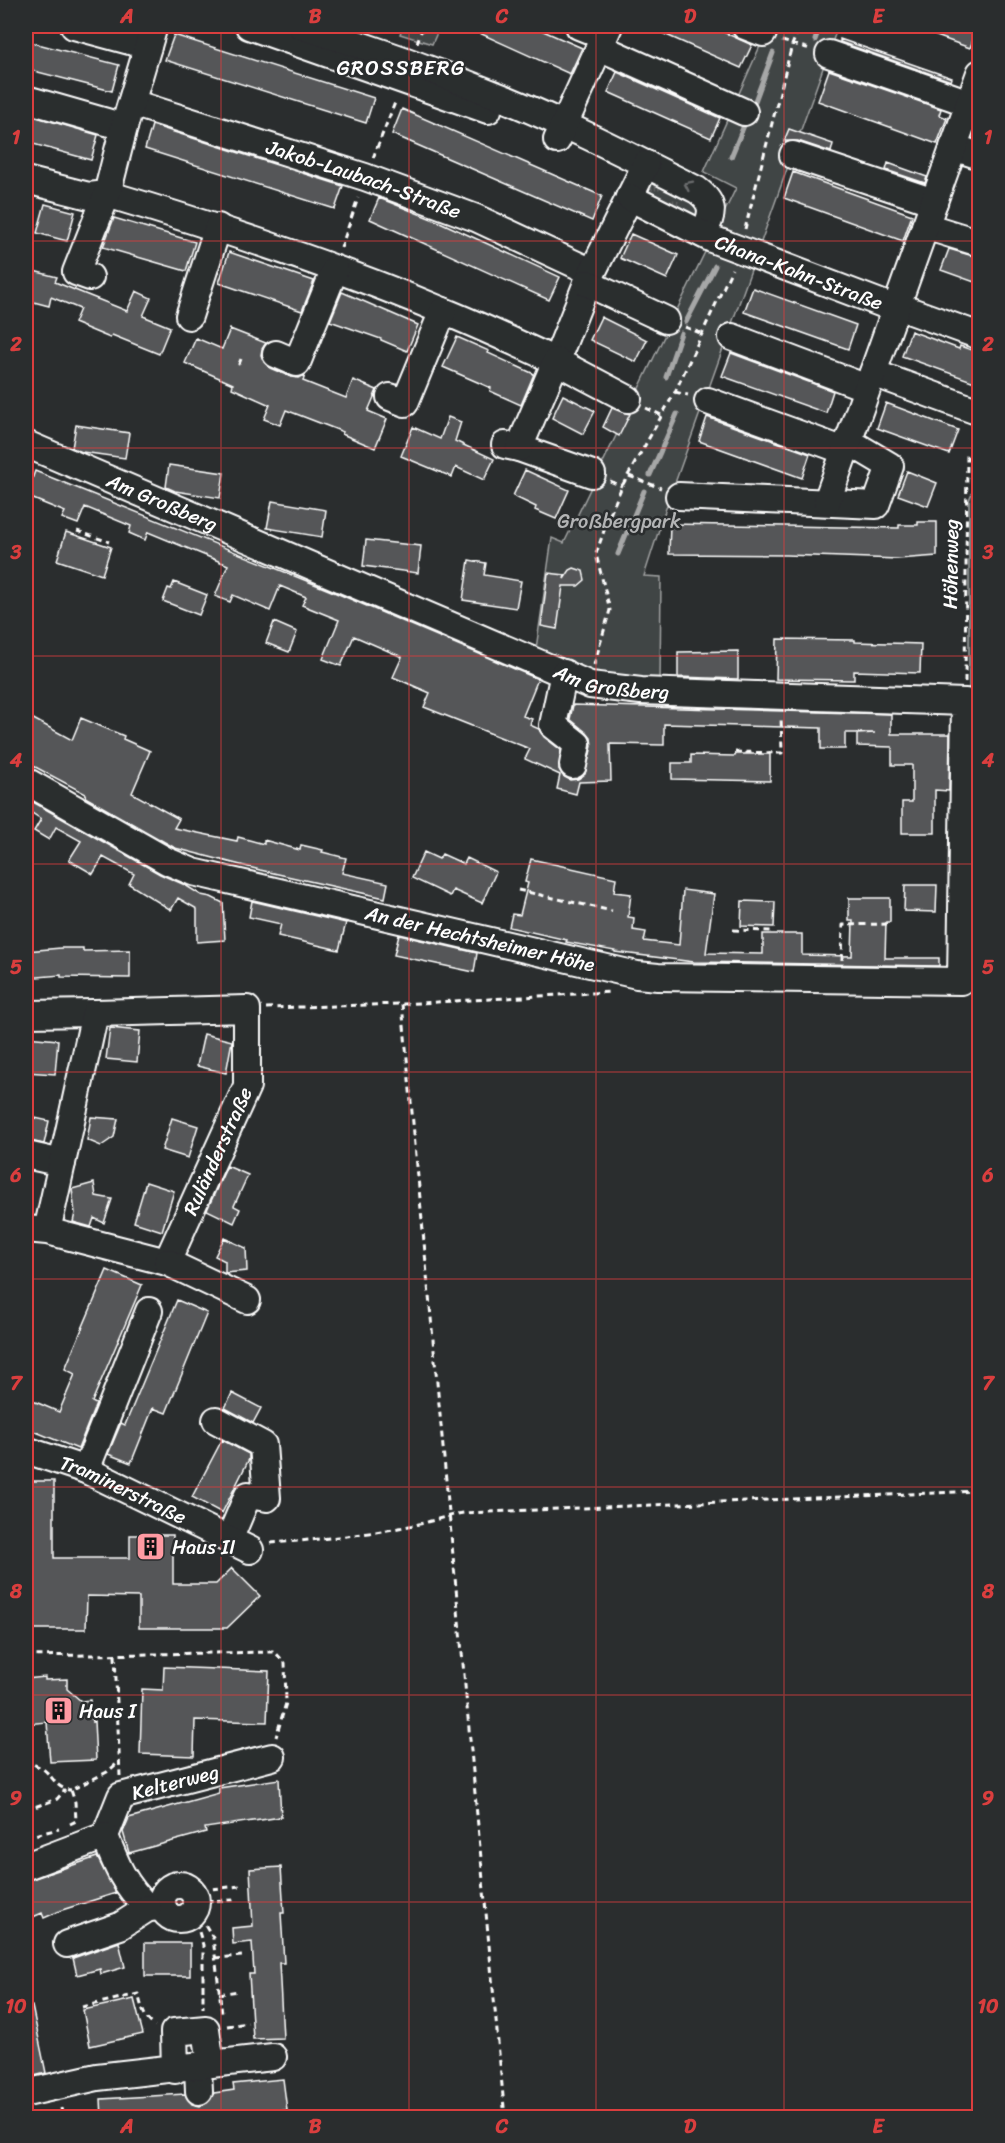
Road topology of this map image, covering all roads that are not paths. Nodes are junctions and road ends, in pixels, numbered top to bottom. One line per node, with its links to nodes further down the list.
1 (74, 26): 5 (street)
2 (251, 26): 9 (street, Chana-Kahn-Straße)
3 (301, 26): 9 (street, Chana-Kahn-Straße)
4 (579, 26): 6 (street)
5 (149, 31): 11 (street)
6 (604, 36): 13 (street); 15 (street)
7 (829, 54): 12 (street)
8 (980, 73): 12 (street)
9 (403, 81): 15 (street, Chana-Kahn-Straße)
10 (26, 99): 14 (street)
11 (132, 103): 14 (street); 28 (street, Jakob-Laubach-Straße)
12 (969, 103): 16 (street)
13 (744, 112)
14 (124, 127): 21 (street)
15 (561, 133): 20 (street, Chana-Kahn-Straße)
16 (953, 147): 18 (street); 22 (street)
17 (793, 155): 22 (street)
18 (980, 156)
19 (26, 180): 21 (street)
20 (638, 180): 24 (street, Chana-Kahn-Straße); 24 (street, Chana-Kahn-Straße, one-way to 20); 28 (street)
21 (108, 194): 23 (street); 27 (street)
22 (929, 214): 25 (street); 29 (street)
23 (218, 227): 26 (street); 31 (street)
24 (707, 227): 29 (street, Chana-Kahn-Straße)
25 (980, 243)
26 (334, 269): 30 (street); 36 (street)
27 (75, 271)
28 (590, 277): 32 (street, Jakob-Laubach-Straße); 35 (street)
29 (898, 303): 33 (street, Chana-Kahn-Straße); 37 (street)
30 (443, 311): 35 (street); 40 (street)
31 (187, 316)
32 (666, 320)
33 (980, 336)
34 (732, 337): 37 (street)
35 (555, 361): 38 (street); 44 (street)
36 (296, 362)
37 (870, 380): 41 (street); 43 (street)
38 (628, 399)
39 (708, 401): 43 (street)
40 (404, 403)
41 (974, 410)
42 (26, 444): 47 (street, Am Großberg)
43 (847, 446): 46 (street); 46 (street)
44 (592, 474)
45 (679, 496): 46 (street)
46 (827, 501)
47 (564, 673): 48 (street); 50 (street, Am Großberg)
48 (573, 765)
49 (26, 781): 50 (street, An der Hechtsheimer Höhe)
50 (962, 981)
51 (95, 1013): 52 (street); 54 (street); 56 (street, Ruländerstraße)
52 (26, 1014)
53 (26, 1155): 54 (street)
54 (62, 1163): 55 (street)
55 (36, 1230): 56 (street)
56 (167, 1262): 57 (street)
57 (248, 1300)
58 (149, 1311): 61 (street)
59 (216, 1420): 61 (street, Traminerstraße)
60 (26, 1450): 61 (street, Traminerstraße)
61 (86, 1470)
62 (272, 1757): 63 (street, Kelterweg)
63 (105, 1836): 64 (street); 66 (street)
64 (26, 1866)
65 (194, 1903): 66 (street)
66 (156, 1908): 67 (street)
67 (66, 1944)
68 (273, 2057): 69 (street)
69 (196, 2073): 69 (street); 70 (street)
70 (26, 2093)

